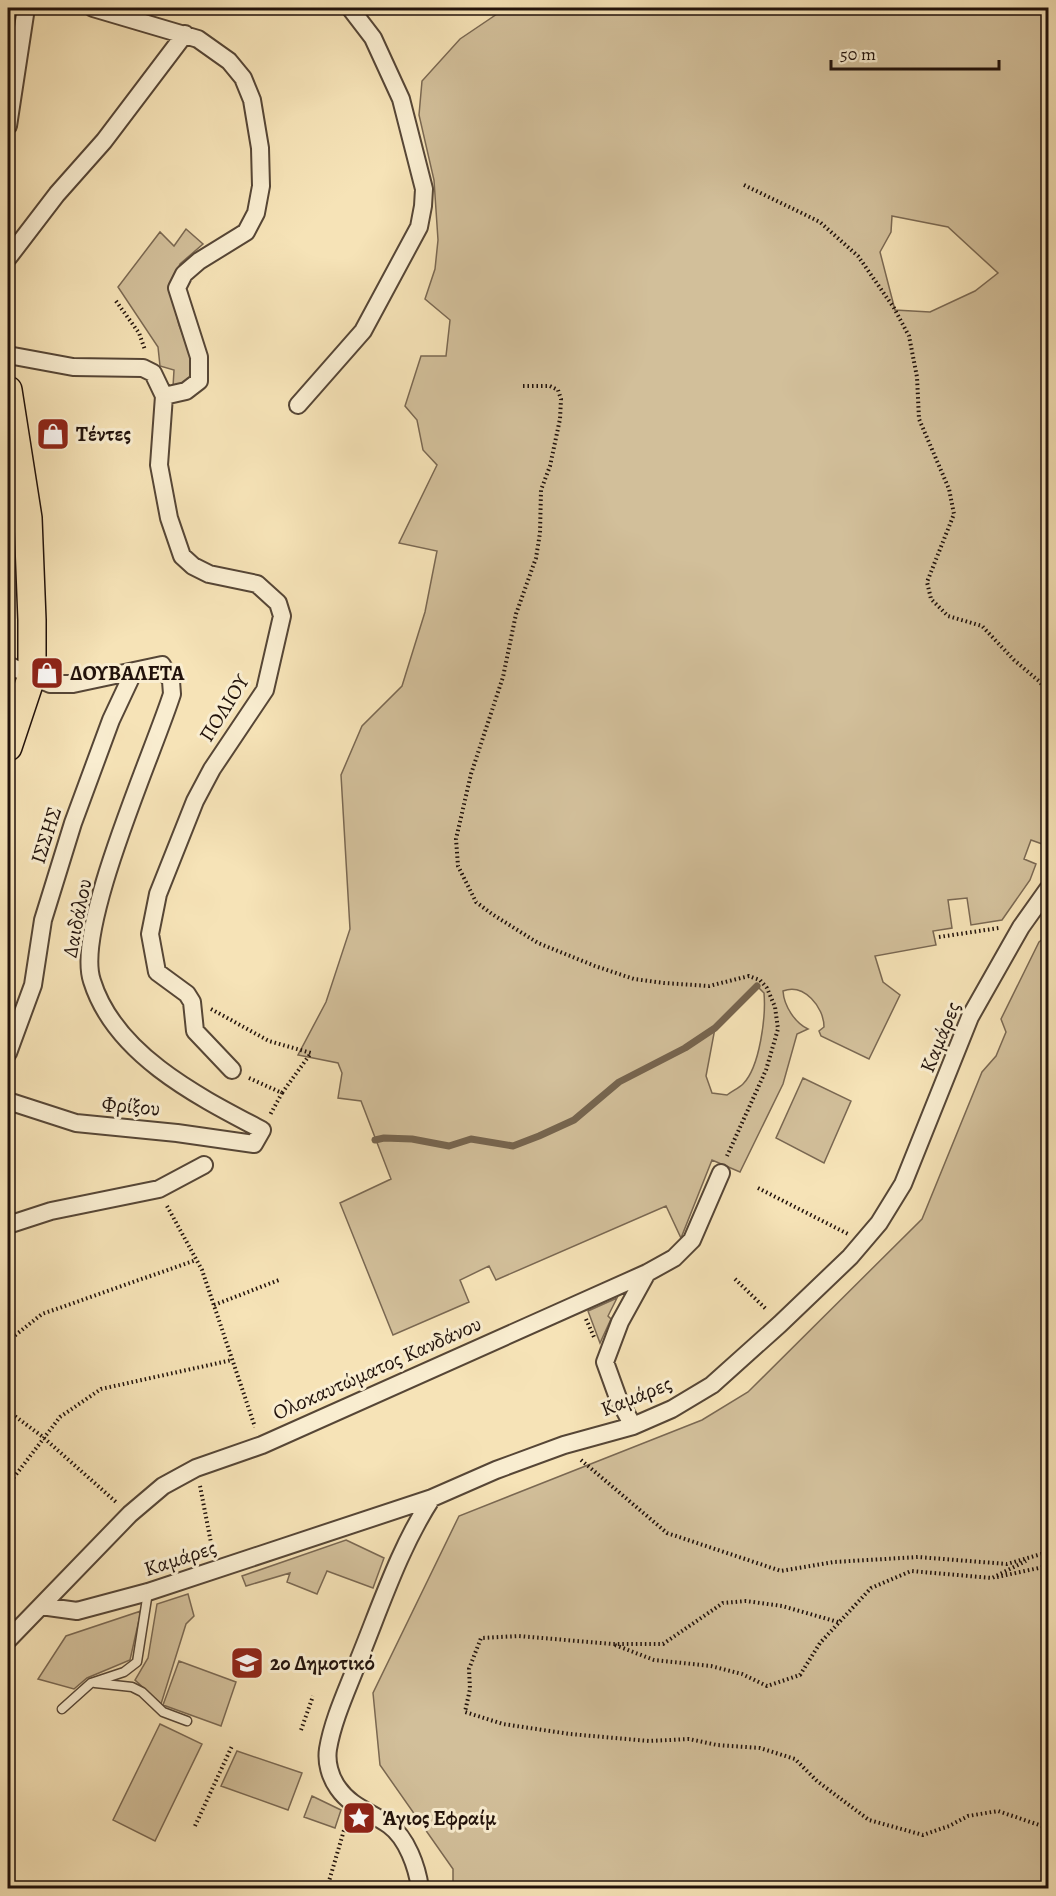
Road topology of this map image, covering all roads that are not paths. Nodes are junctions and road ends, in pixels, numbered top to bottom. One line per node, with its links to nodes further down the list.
1 (26, 8): 5 (street)
2 (93, 8): 4 (street)
3 (350, 8): 10 (street)
4 (185, 34): 6 (street); 9 (street)
5 (8, 126)
6 (8, 258)
7 (8, 355): 9 (street, ΠΟΛΙΟΥ)
8 (8, 390): 11 (main road)
9 (164, 396): 17 (street, ΠΟΛΙΟΥ)
10 (298, 405)
11 (16, 491): 12 (main road)
12 (20, 670): 13 (street); 14 (main road)
13 (134, 671): 16 (street, ΙΣΣΗΣ); 19 (street, Δαιδάλου)
14 (8, 747)
15 (1048, 889): 24 (street, Καμάρες)
16 (8, 1053)
17 (232, 1070)
18 (8, 1101): 19 (street, Φρίξου)
19 (258, 1137)
20 (204, 1165): 22 (street)
21 (722, 1173): 23 (street, Ολοκαυτώματος Κανδάνου)
22 (8, 1225)
23 (646, 1273): 24 (street); 27 (street, Ολοκαυτώματος Κανδάνου)
24 (633, 1426): 25 (street, Καμάρες)
25 (432, 1498): 26 (street, Καμάρες); 32 (street)
26 (148, 1592): 27 (street, Καμάρες); 29 (lane)
27 (41, 1606): 28 (street)
28 (8, 1640)
29 (91, 1683): 30 (lane); 31 (lane)
30 (62, 1709)
31 (187, 1721)
32 (420, 1888)

